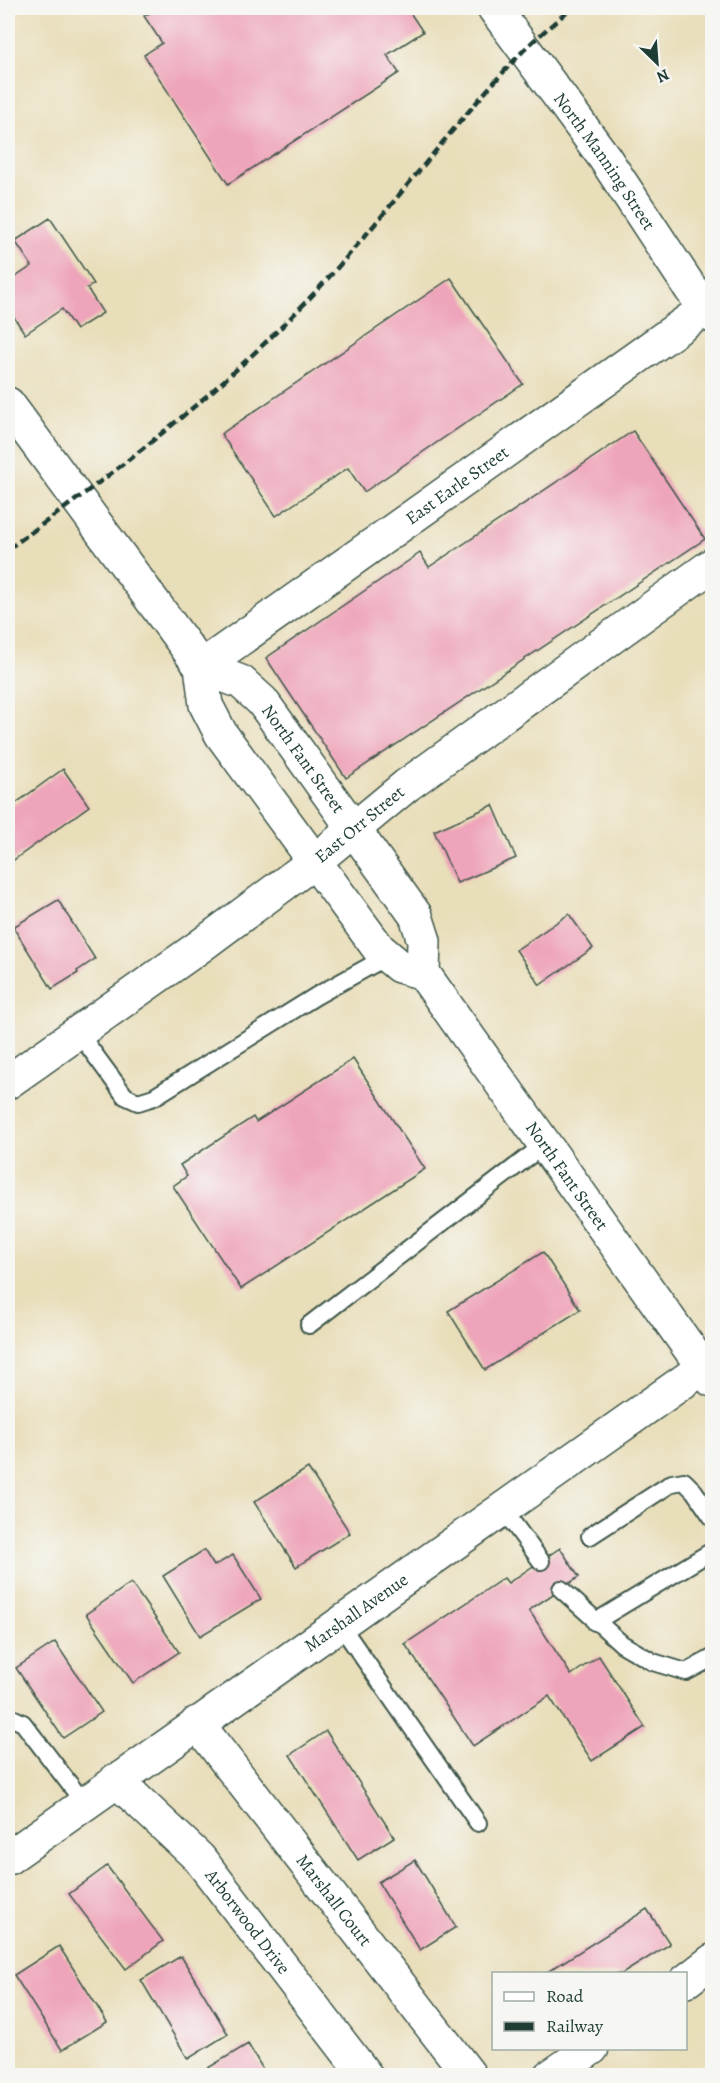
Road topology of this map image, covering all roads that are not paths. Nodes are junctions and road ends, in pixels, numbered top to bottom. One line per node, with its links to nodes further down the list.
1 (494, 8): 2 (street, North Manning Street)
2 (710, 310): 5 (street, East Earle Street)
3 (8, 404): 5 (street)
4 (712, 565): 6 (street, East Orr Street)
5 (201, 667): 6 (street, North Fant Street); 7 (street)
6 (354, 829): 7 (street, East Orr Street); 9 (street, North Fant Street)
7 (315, 861): 8 (street); 10 (street, East Orr Street)
8 (388, 956): 9 (street); 10 (lane)
9 (423, 973): 12 (street, North Fant Street)
10 (78, 1032): 11 (street, East Orr Street)
11 (8, 1082)
12 (545, 1144): 13 (lane); 14 (street, North Fant Street)
13 (309, 1325)
14 (708, 1373): 15 (street, Marshall Avenue)
15 (502, 1508): 19 (lane); 22 (street, Marshall Avenue)
16 (712, 1518): 17 (lane)
17 (590, 1536)
18 (712, 1551): 21 (lane)
19 (541, 1561)
20 (561, 1589): 21 (lane)
21 (596, 1622): 23 (lane)
22 (339, 1623): 25 (street, Marshall Avenue); 28 (lane)
23 (712, 1658)
24 (8, 1716): 27 (lane)
25 (197, 1723): 26 (street, Marshall Avenue); 34 (street, Marshall Court)
26 (116, 1780): 27 (street, Marshall Avenue); 33 (street, Arborwood Drive)
27 (84, 1803): 29 (street, Marshall Avenue)
28 (478, 1823)
29 (8, 1858)
30 (712, 1961): 31 (street)
31 (687, 1980)
32 (590, 2050): 35 (street)
33 (366, 2076)
34 (470, 2076)
35 (551, 2076)

